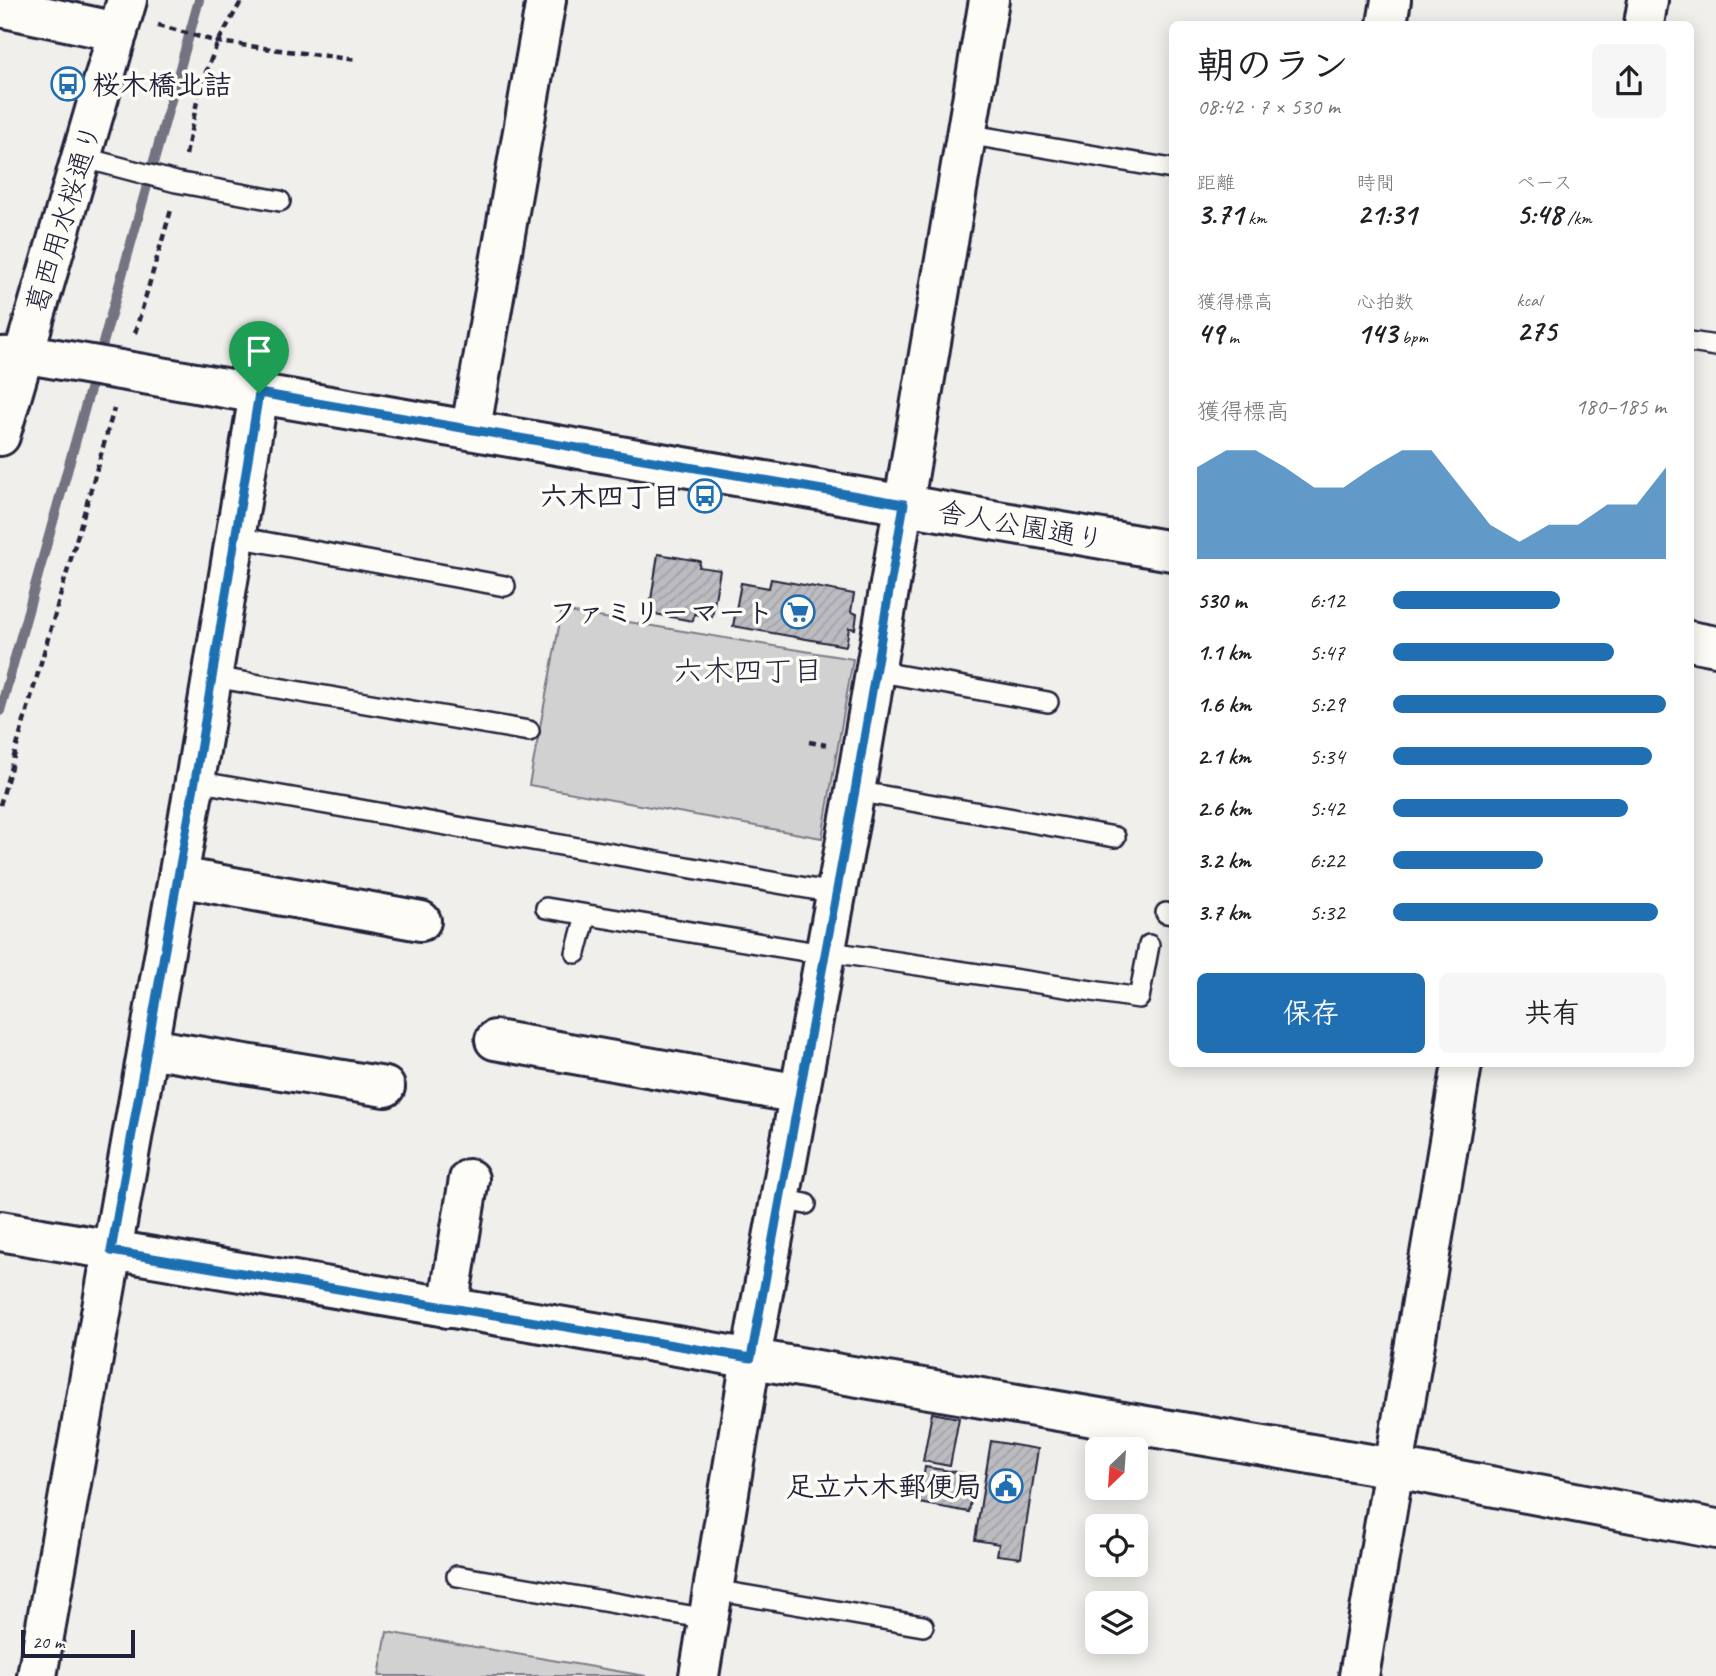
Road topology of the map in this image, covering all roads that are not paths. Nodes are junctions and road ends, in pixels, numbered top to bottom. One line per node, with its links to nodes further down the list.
1 (546, 0): 17 (street)
2 (989, 0): 9 (street)
3 (1391, 0): 7 (street)
4 (1648, 0): 8 (street)
5 (0, 7): 6 (street)
6 (123, 16): 10 (street, 葛西用水桜通り)
7 (1388, 21)
8 (1644, 21)
9 (966, 134): 11 (lane); 19 (street)
10 (81, 157): 12 (lane); 15 (street, 葛西用水桜通り)
11 (1169, 168)
12 (280, 201)
13 (1694, 343): 14 (lane)
14 (1716, 346)
15 (11, 357): 16 (street, 舎人公園通り); 18 (street, 葛西用水桜通り)
16 (259, 393): 17 (street, 舎人公園通り); 20 (street)
17 (471, 428): 19 (street, 舎人公園通り)
18 (0, 436)
19 (904, 504): 21 (street, 舎人公園通り); 25 (street)
20 (236, 537): 22 (lane); 26 (street)
21 (1169, 550)
22 (505, 586)
23 (1694, 642): 24 (street)
24 (1716, 646)
25 (875, 671): 27 (lane); 30 (street)
26 (212, 677): 28 (lane); 29 (street)
27 (1048, 702)
28 (529, 731)
29 (195, 781): 32 (street); 33 (lane)
30 (855, 791): 31 (lane); 33 (street)
31 (1115, 837)
32 (178, 877): 36 (street); 41 (street)
33 (835, 893): 38 (street)
34 (546, 908): 35 (lane)
35 (586, 915): 38 (lane); 39 (lane)
36 (421, 920)
37 (1149, 945): 38 (lane)
38 (824, 952): 44 (street)
39 (576, 953)
40 (495, 1040): 44 (street)
41 (148, 1048): 43 (street); 47 (street)
42 (1461, 1067): 50 (street)
43 (385, 1087)
44 (800, 1094): 49 (street)
45 (469, 1179): 48 (street)
46 (0, 1231): 47 (street)
47 (111, 1251): 48 (street); 55 (street)
48 (448, 1308): 49 (street)
49 (751, 1358): 50 (street); 53 (street)
50 (1393, 1468): 51 (street); 57 (street)
51 (1716, 1529)
52 (457, 1576): 53 (lane)
53 (711, 1604): 54 (lane); 56 (street)
54 (923, 1626)
55 (37, 1676)
56 (698, 1676)
57 (1359, 1676)

